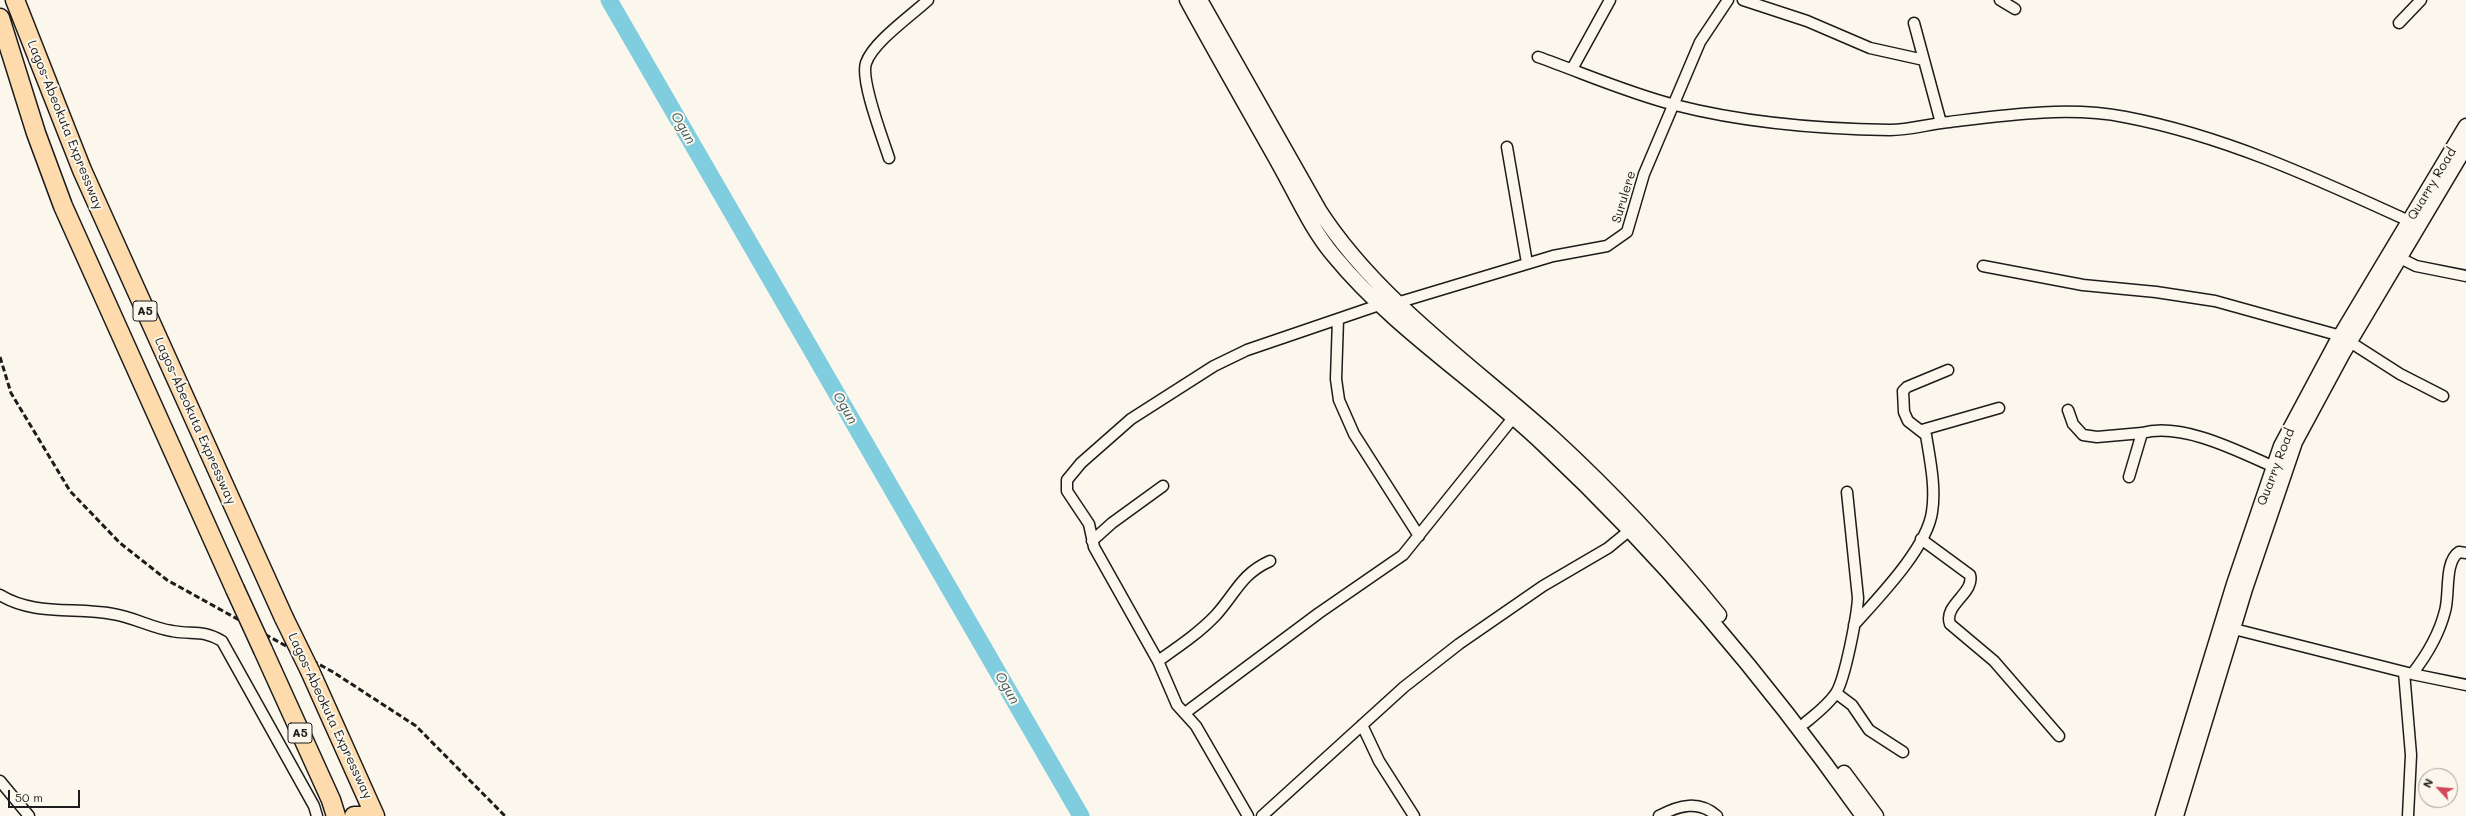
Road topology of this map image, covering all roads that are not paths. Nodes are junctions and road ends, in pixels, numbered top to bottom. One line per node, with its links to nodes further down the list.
1 (15, 0): 67 (highway, Lagos-Abeokuta Expressway / A5, bridge)
2 (928, 0): 22 (street)
3 (1187, 0): 29 (main road)
4 (1200, 0): 28 (main road)
5 (1610, 0): 16 (street)
6 (1728, 0): 17 (street, Surulere)
7 (1743, 0): 15 (street)
8 (2000, 0): 10 (street)
9 (2420, 0): 12 (street)
10 (2015, 9)
11 (0, 18): 64 (highway, Lagos-Abeokuta Expressway / A5, bridge)
12 (2399, 23)
13 (1914, 24): 15 (street)
14 (1538, 57): 16 (street)
15 (1924, 60): 18 (street)
16 (1572, 69): 17 (street)
17 (1673, 104): 18 (street); 25 (street, Surulere)
18 (1941, 123): 23 (street)
19 (2466, 126): 23 (main road, Quarry Road)
20 (2466, 146): 24 (main road, Quarry Road)
21 (1507, 147): 25 (street)
22 (890, 158)
23 (2409, 221): 31 (main road, Quarry Road)
24 (2400, 258): 27 (street); 31 (main road, Quarry Road)
25 (1527, 263): 28 (street, Surulere)
26 (1983, 266): 31 (street)
27 (2466, 276)
28 (1400, 302): 29 (street, Surulere); 57 (main road)
29 (1379, 305): 30 (street, Surulere); 36 (main road)
30 (1338, 319): 44 (street); 46 (street, Surulere)
31 (2345, 339): 33 (street); 39 (main road, Quarry Road); 51 (main road, Quarry Road)
32 (1948, 370): 37 (street)
33 (2443, 396)
34 (1999, 408): 37 (street)
35 (2068, 410): 38 (street)
36 (1513, 418): 43 (main road); 44 (street)
37 (1922, 430): 45 (street)
38 (2142, 433): 39 (street); 40 (street)
39 (2274, 467): 75 (main road, Quarry Road)
40 (2129, 477)
41 (1163, 486): 46 (street)
42 (1847, 492): 50 (street)
43 (1630, 530): 58 (street); 73 (main road)
44 (1419, 536): 56 (street)
45 (1921, 540): 50 (street); 59 (street)
46 (1092, 541): 52 (street, Surulere)
47 (2466, 553): 53 (street)
48 (1270, 561): 52 (street)
49 (0, 595): 63 (street)
50 (1854, 625): 55 (street)
51 (2234, 629): 53 (street); 76 (main road, Quarry Road)
52 (1158, 661): 56 (street, Surulere)
53 (2408, 673): 54 (street); 77 (street)
54 (2466, 685)
55 (1836, 693): 57 (street); 60 (street)
56 (1185, 714): 68 (street, Surulere)
57 (1805, 723): 74 (main road)
58 (1362, 725): 69 (street); 70 (street)
59 (2059, 736)
60 (1903, 752)
61 (0, 781): 62 (street)
62 (29, 816)
63 (317, 816)
64 (336, 816)
65 (354, 816): 66 (highway)
66 (367, 816)
67 (375, 816)
68 (1248, 816)
69 (1262, 816)
70 (1414, 816)
71 (1659, 816): 72 (street)
72 (1717, 816)
73 (1863, 816)
74 (1876, 816)
75 (2163, 816)
76 (2176, 816)
77 (2408, 816)

